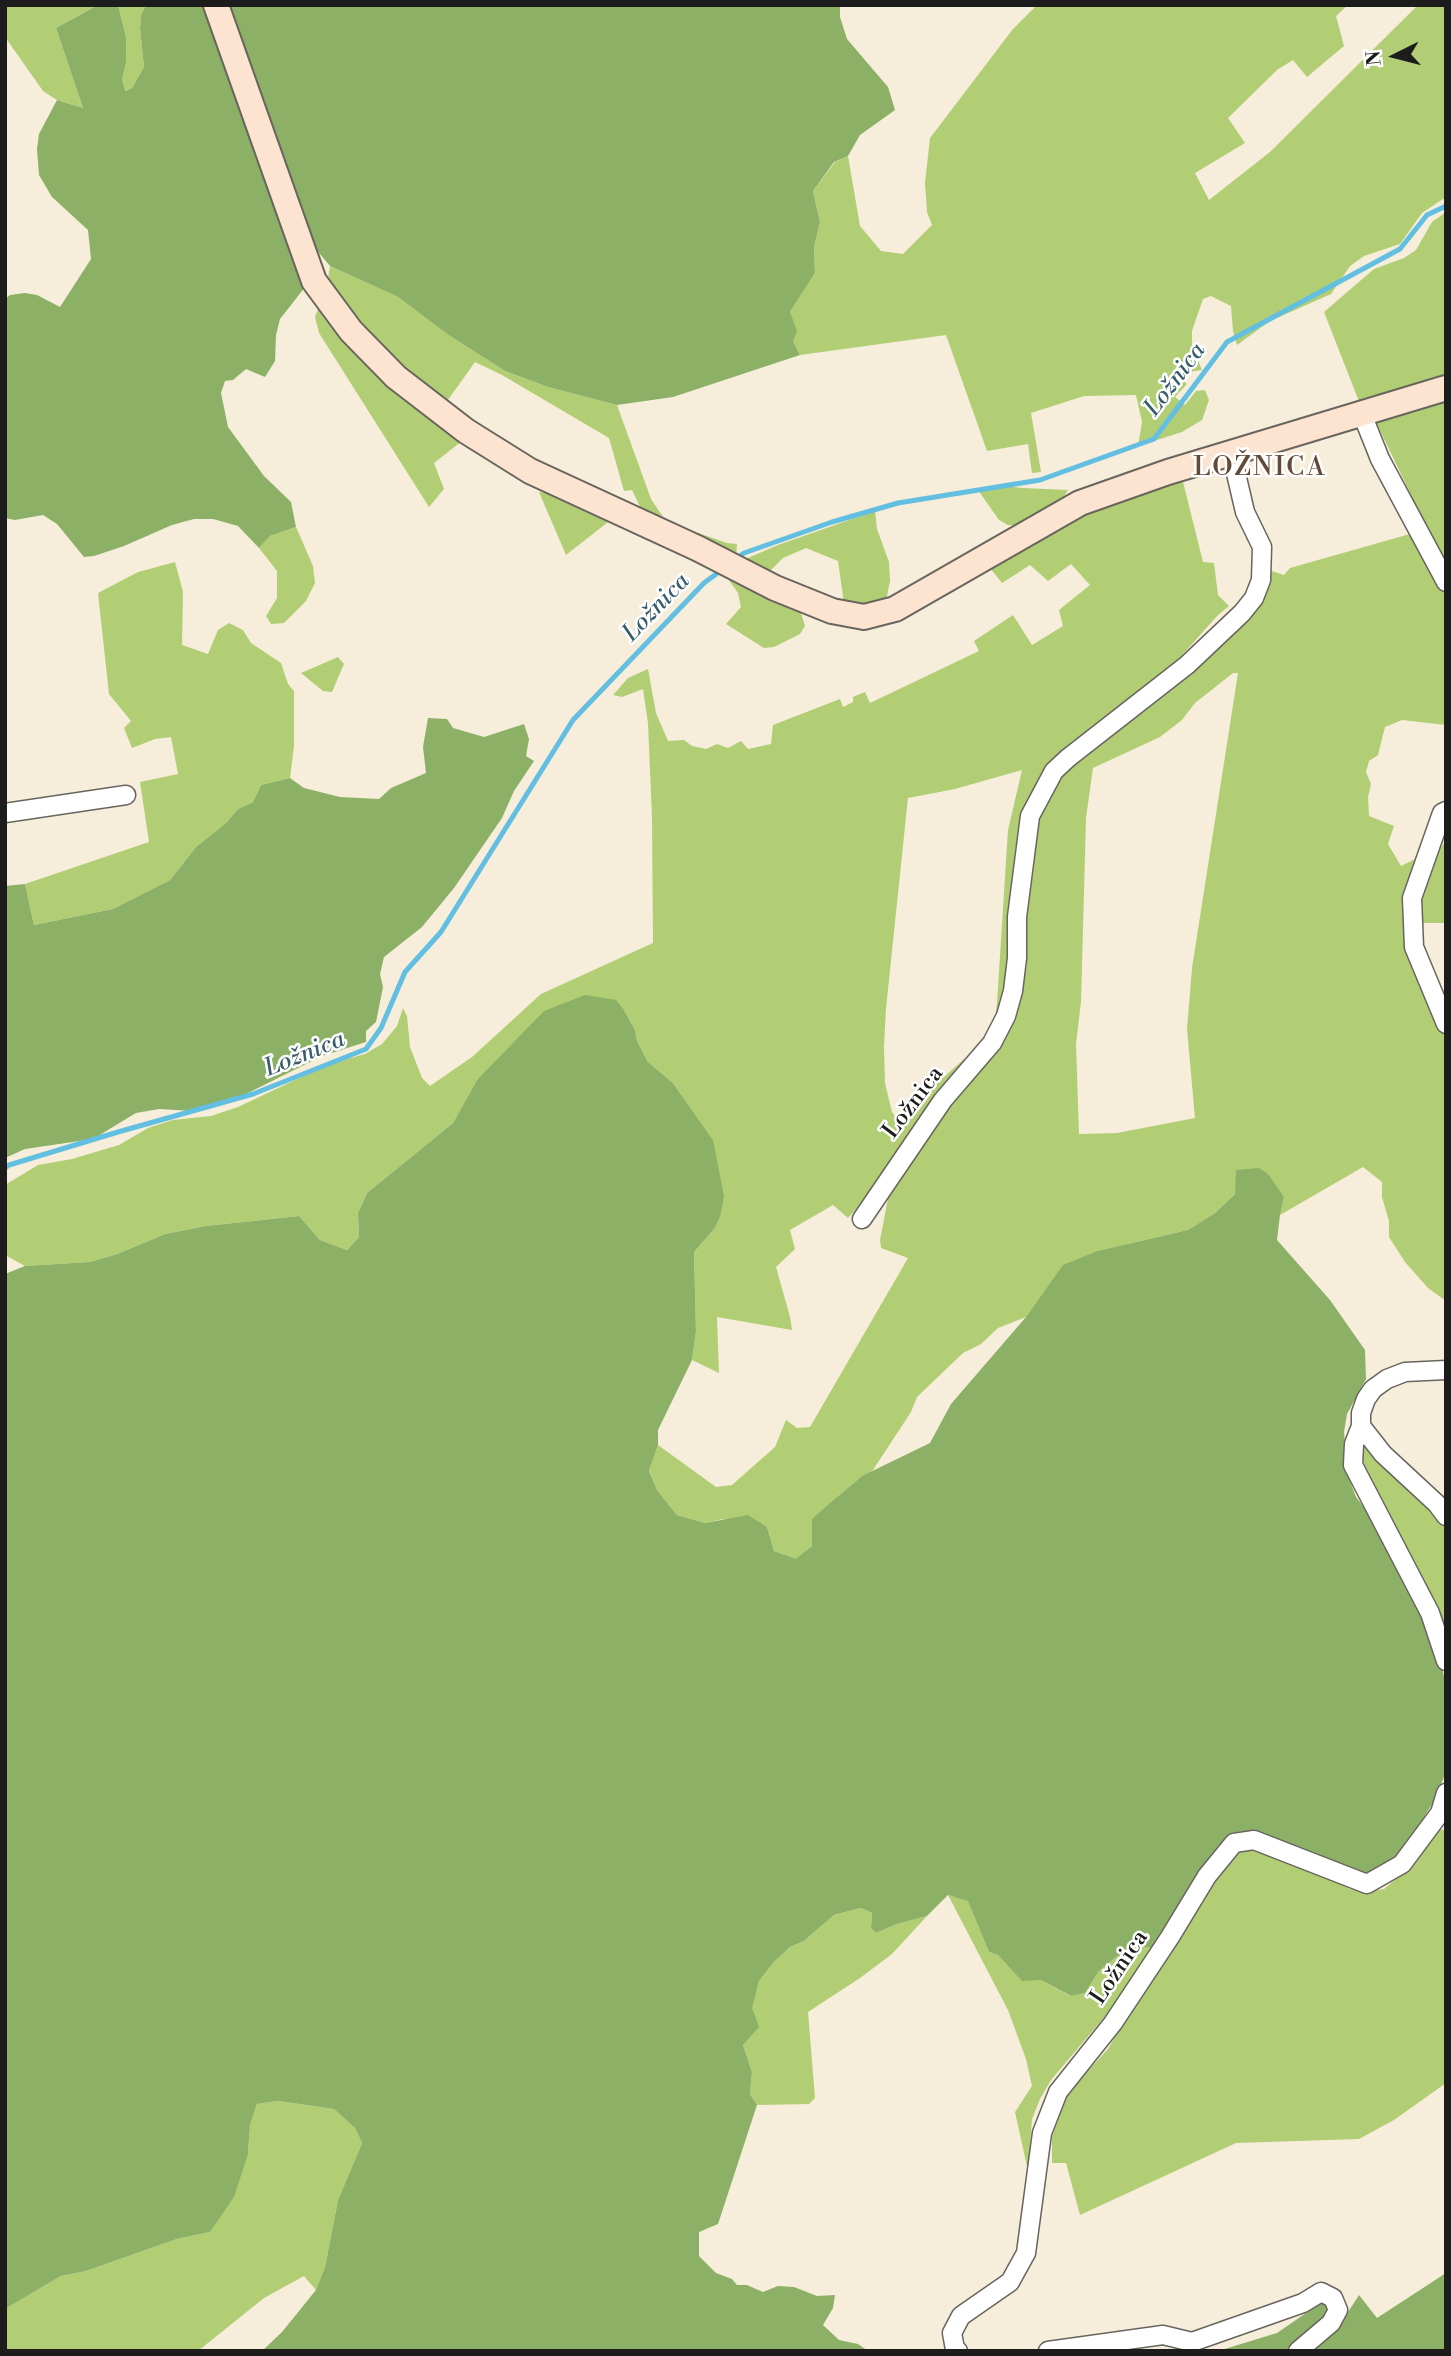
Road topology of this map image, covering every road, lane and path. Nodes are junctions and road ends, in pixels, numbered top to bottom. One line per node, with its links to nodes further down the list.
1 (216, 5): 4 (street)
2 (1446, 388): 3 (street)
3 (1362, 414): 4 (street); 5 (street)
4 (1231, 452): 10 (street, Ložnica)
5 (1446, 582)
6 (126, 795): 8 (street)
7 (1446, 811): 9 (street)
8 (5, 813)
9 (1446, 1024)
10 (862, 1219)
11 (1446, 1370): 12 (street)
12 (1361, 1426): 13 (street); 14 (street)
13 (1446, 1516)
14 (1446, 1661)
15 (1446, 1793): 16 (street, Ložnica)
16 (958, 2351)
17 (1048, 2351): 18 (street)
18 (1298, 2351)

